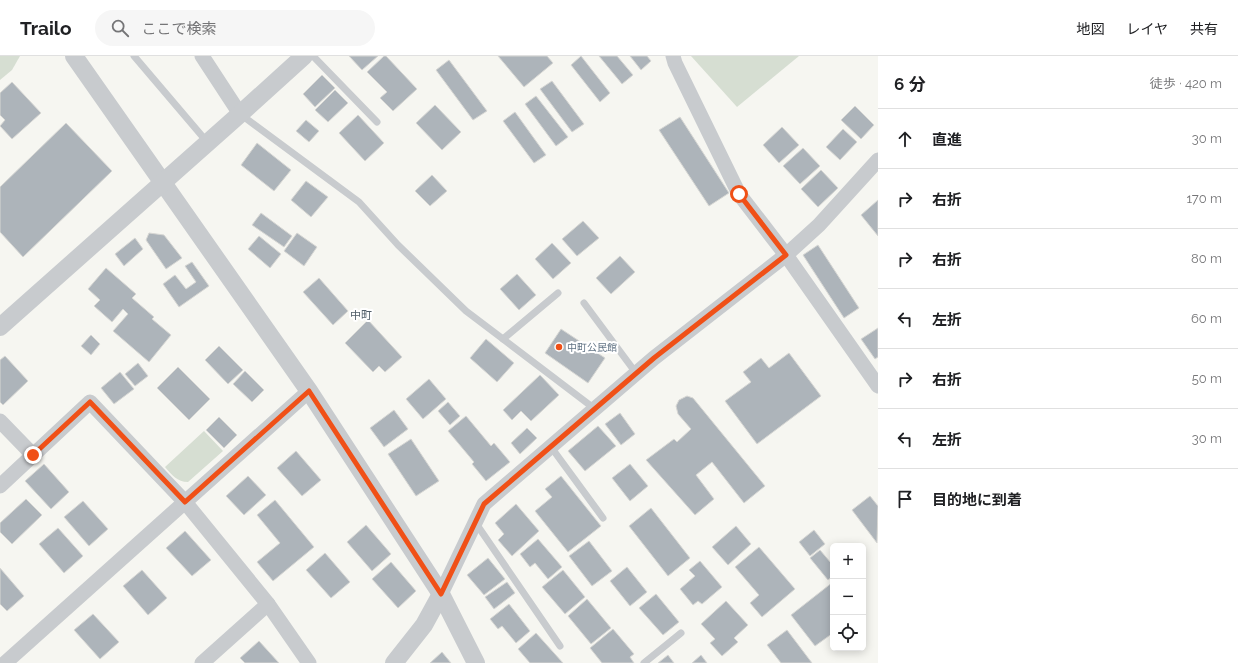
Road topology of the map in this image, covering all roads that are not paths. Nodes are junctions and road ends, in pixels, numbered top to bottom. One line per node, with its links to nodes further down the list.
1 (74, 56): 11 (street)
2 (134, 56): 9 (lane)
3 (202, 56): 7 (street)
4 (304, 56): 7 (street)
5 (313, 56): 8 (lane)
6 (672, 56): 12 (street)
7 (240, 114): 9 (street); 16 (lane)
8 (377, 122)
9 (208, 143): 11 (street)
10 (878, 160): 12 (street)
11 (163, 183): 15 (street); 19 (street)
12 (786, 255): 17 (street); 18 (street)
13 (558, 294): 16 (lane)
14 (584, 303): 17 (lane)
15 (0, 328)
16 (503, 339): 20 (lane)
17 (636, 373): 20 (street)
18 (878, 386)
19 (309, 391): 25 (street); 28 (street)
20 (595, 409): 22 (street)
21 (0, 421): 23 (street)
22 (551, 447): 26 (lane); 27 (street)
23 (33, 455): 24 (street); 25 (street)
24 (0, 486)
25 (185, 502): 29 (street); 32 (street)
26 (603, 518)
27 (475, 522): 28 (street); 31 (lane)
28 (441, 594): 35 (street); 36 (street)
29 (268, 604): 33 (street); 34 (street)
30 (681, 633): 37 (lane)
31 (560, 646)
32 (5, 663)
33 (202, 663)
34 (309, 663)
35 (394, 663)
36 (476, 663)
37 (644, 663)

